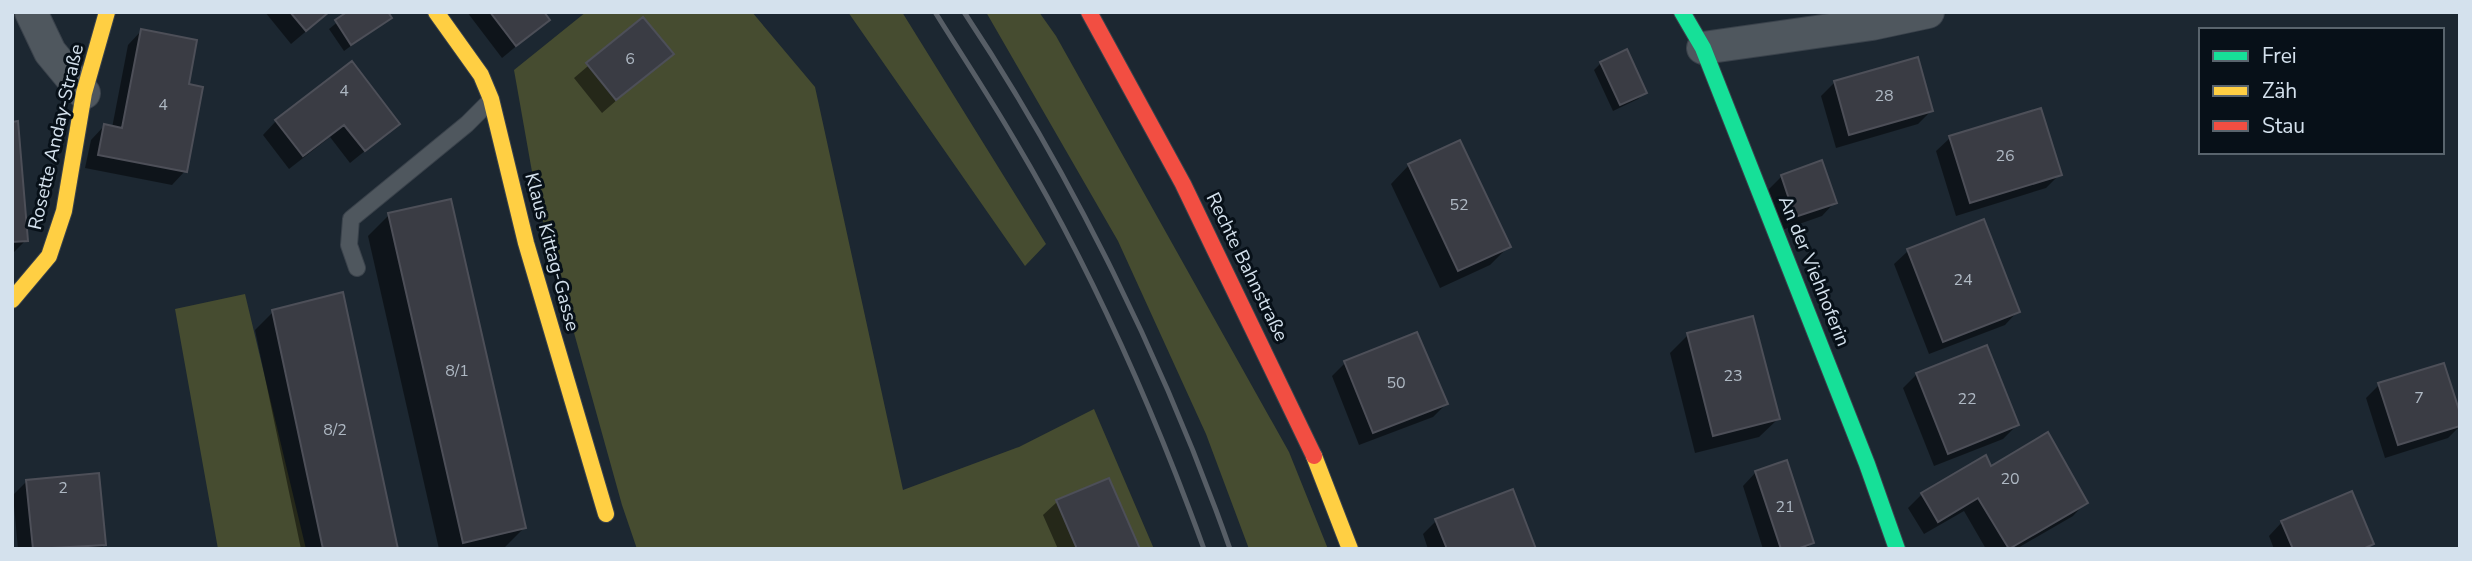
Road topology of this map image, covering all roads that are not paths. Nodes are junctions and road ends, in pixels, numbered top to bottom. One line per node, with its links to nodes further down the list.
1 (31, 12): 8 (street)
2 (107, 12): 8 (street, Rosette Anday-Straße)
3 (436, 12): 9 (street, Klaus Kittag-Gasse)
4 (1089, 12): 13 (street, Rechte Bahnstraße)
5 (1682, 12): 7 (street, An der Viehhoferin)
6 (1928, 12): 7 (street)
7 (1703, 48): 14 (street, An der Viehhoferin)
8 (84, 93): 11 (street, Rosette Anday-Straße)
9 (491, 99): 10 (lane); 12 (street, Klaus Kittag-Gasse)
10 (357, 268)
11 (12, 300)
12 (606, 514)
13 (1350, 549)
14 (1897, 549)

